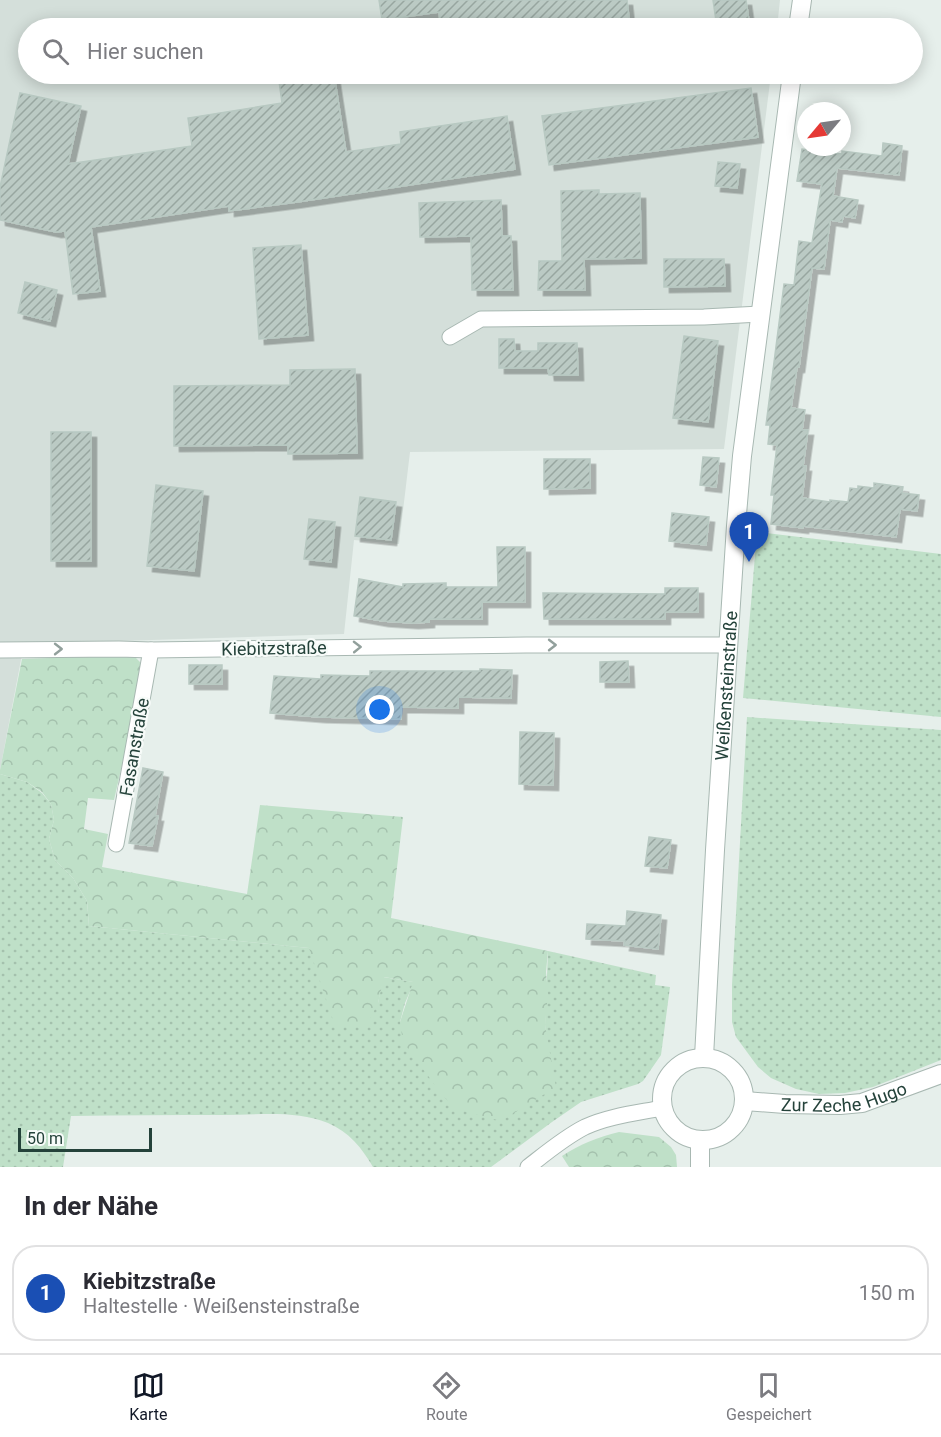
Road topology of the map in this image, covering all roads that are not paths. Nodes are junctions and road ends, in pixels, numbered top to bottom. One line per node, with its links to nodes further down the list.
1 (802, 0): 2 (street)
2 (799, 18)
3 (791, 84): 4 (street, Weißensteinstraße)
4 (760, 314): 5 (street); 6 (street, Weißensteinstraße)
5 (450, 337)
6 (729, 645): 8 (street, Kiebitzstraße, one-way to 6); 10 (street, Weißensteinstraße)
7 (0, 650): 8 (street, Kiebitzstraße, one-way to 8)
8 (151, 650): 9 (street, Fasanstraße)
9 (116, 844)
10 (704, 1058): 12 (street); 13 (street)
11 (941, 1074): 12 (street, Zur Zeche Hugo)
12 (745, 1101): 14 (street)
13 (662, 1108): 14 (street); 15 (street)
14 (700, 1141): 16 (street)
15 (528, 1167)
16 (700, 1167)

